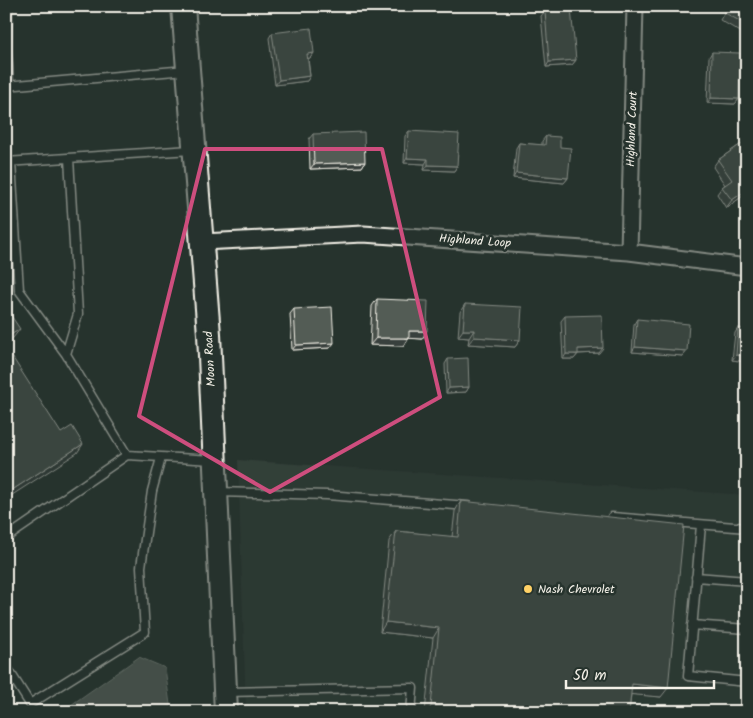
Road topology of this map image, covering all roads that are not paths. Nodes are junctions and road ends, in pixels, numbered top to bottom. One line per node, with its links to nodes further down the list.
1 (8, 6): 5 (lane)
2 (183, 6): 4 (street, Moon Road)
3 (635, 6): 10 (street, Highland Court)
4 (188, 70): 5 (lane); 6 (street, Moon Road)
5 (8, 86)
6 (194, 149): 7 (lane); 9 (street, Moon Road)
7 (69, 158): 8 (lane); 12 (lane)
8 (8, 162): 12 (lane)
9 (202, 242): 10 (street, Highland Loop); 15 (street, Moon Road)
10 (629, 252): 11 (street, Highland Loop)
11 (747, 267)
12 (66, 354): 13 (lane)
13 (127, 456): 14 (lane); 21 (lane)
14 (161, 458): 15 (lane); 26 (lane)
15 (215, 460): 16 (street, Moon Road)
16 (216, 492): 17 (lane); 28 (street, Moon Road)
17 (474, 506)
18 (602, 517): 19 (lane)
19 (701, 524): 20 (lane); 22 (lane)
20 (747, 528)
21 (6, 538)
22 (696, 576): 23 (lane); 24 (lane)
23 (747, 581)
24 (692, 624): 25 (lane); 27 (lane)
25 (747, 629)
26 (6, 666)
27 (747, 682)
28 (225, 702): 29 (lane)
29 (411, 712)

